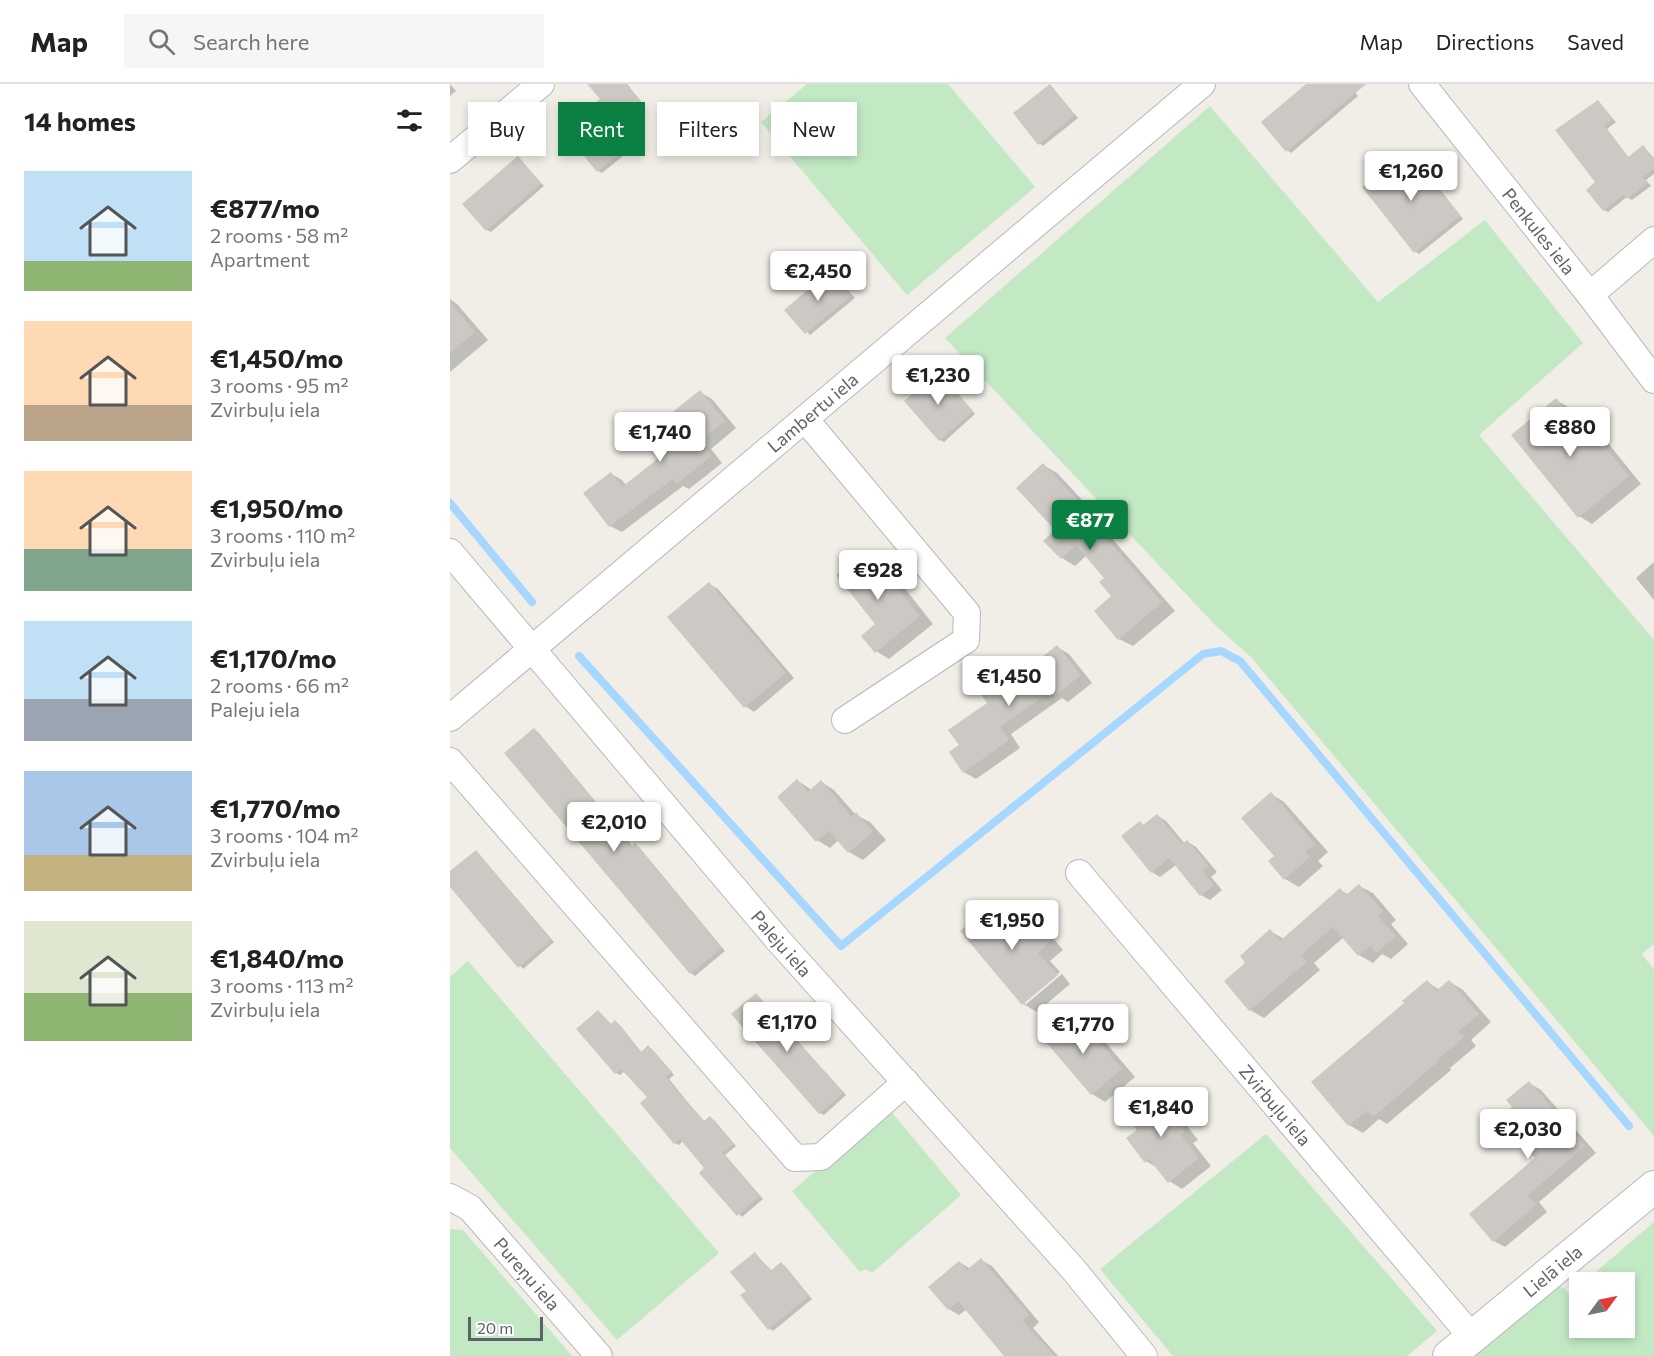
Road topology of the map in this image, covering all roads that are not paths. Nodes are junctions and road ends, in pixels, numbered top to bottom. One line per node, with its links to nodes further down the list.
1 (541, 84): 4 (street)
2 (1202, 84): 8 (street, Lambertu iela)
3 (1422, 84): 6 (street, Penkules iela)
4 (450, 160)
5 (1654, 240): 6 (street)
6 (1590, 295): 7 (street, Penkules iela)
7 (1654, 380)
8 (805, 419): 10 (street, Lambertu iela); 12 (street)
9 (450, 552): 10 (street, Paleju iela)
10 (532, 651): 11 (street, Lambertu iela); 15 (street, Paleju iela)
11 (450, 718)
12 (845, 720)
13 (450, 761): 15 (street)
14 (1079, 873): 18 (street, Zvirbuļu iela)
15 (906, 1082): 20 (street, Paleju iela)
16 (1654, 1187): 18 (street, Lielā iela)
17 (450, 1197): 19 (street, Pureņu iela)
18 (1460, 1347)
19 (599, 1356)
20 (1144, 1356)

